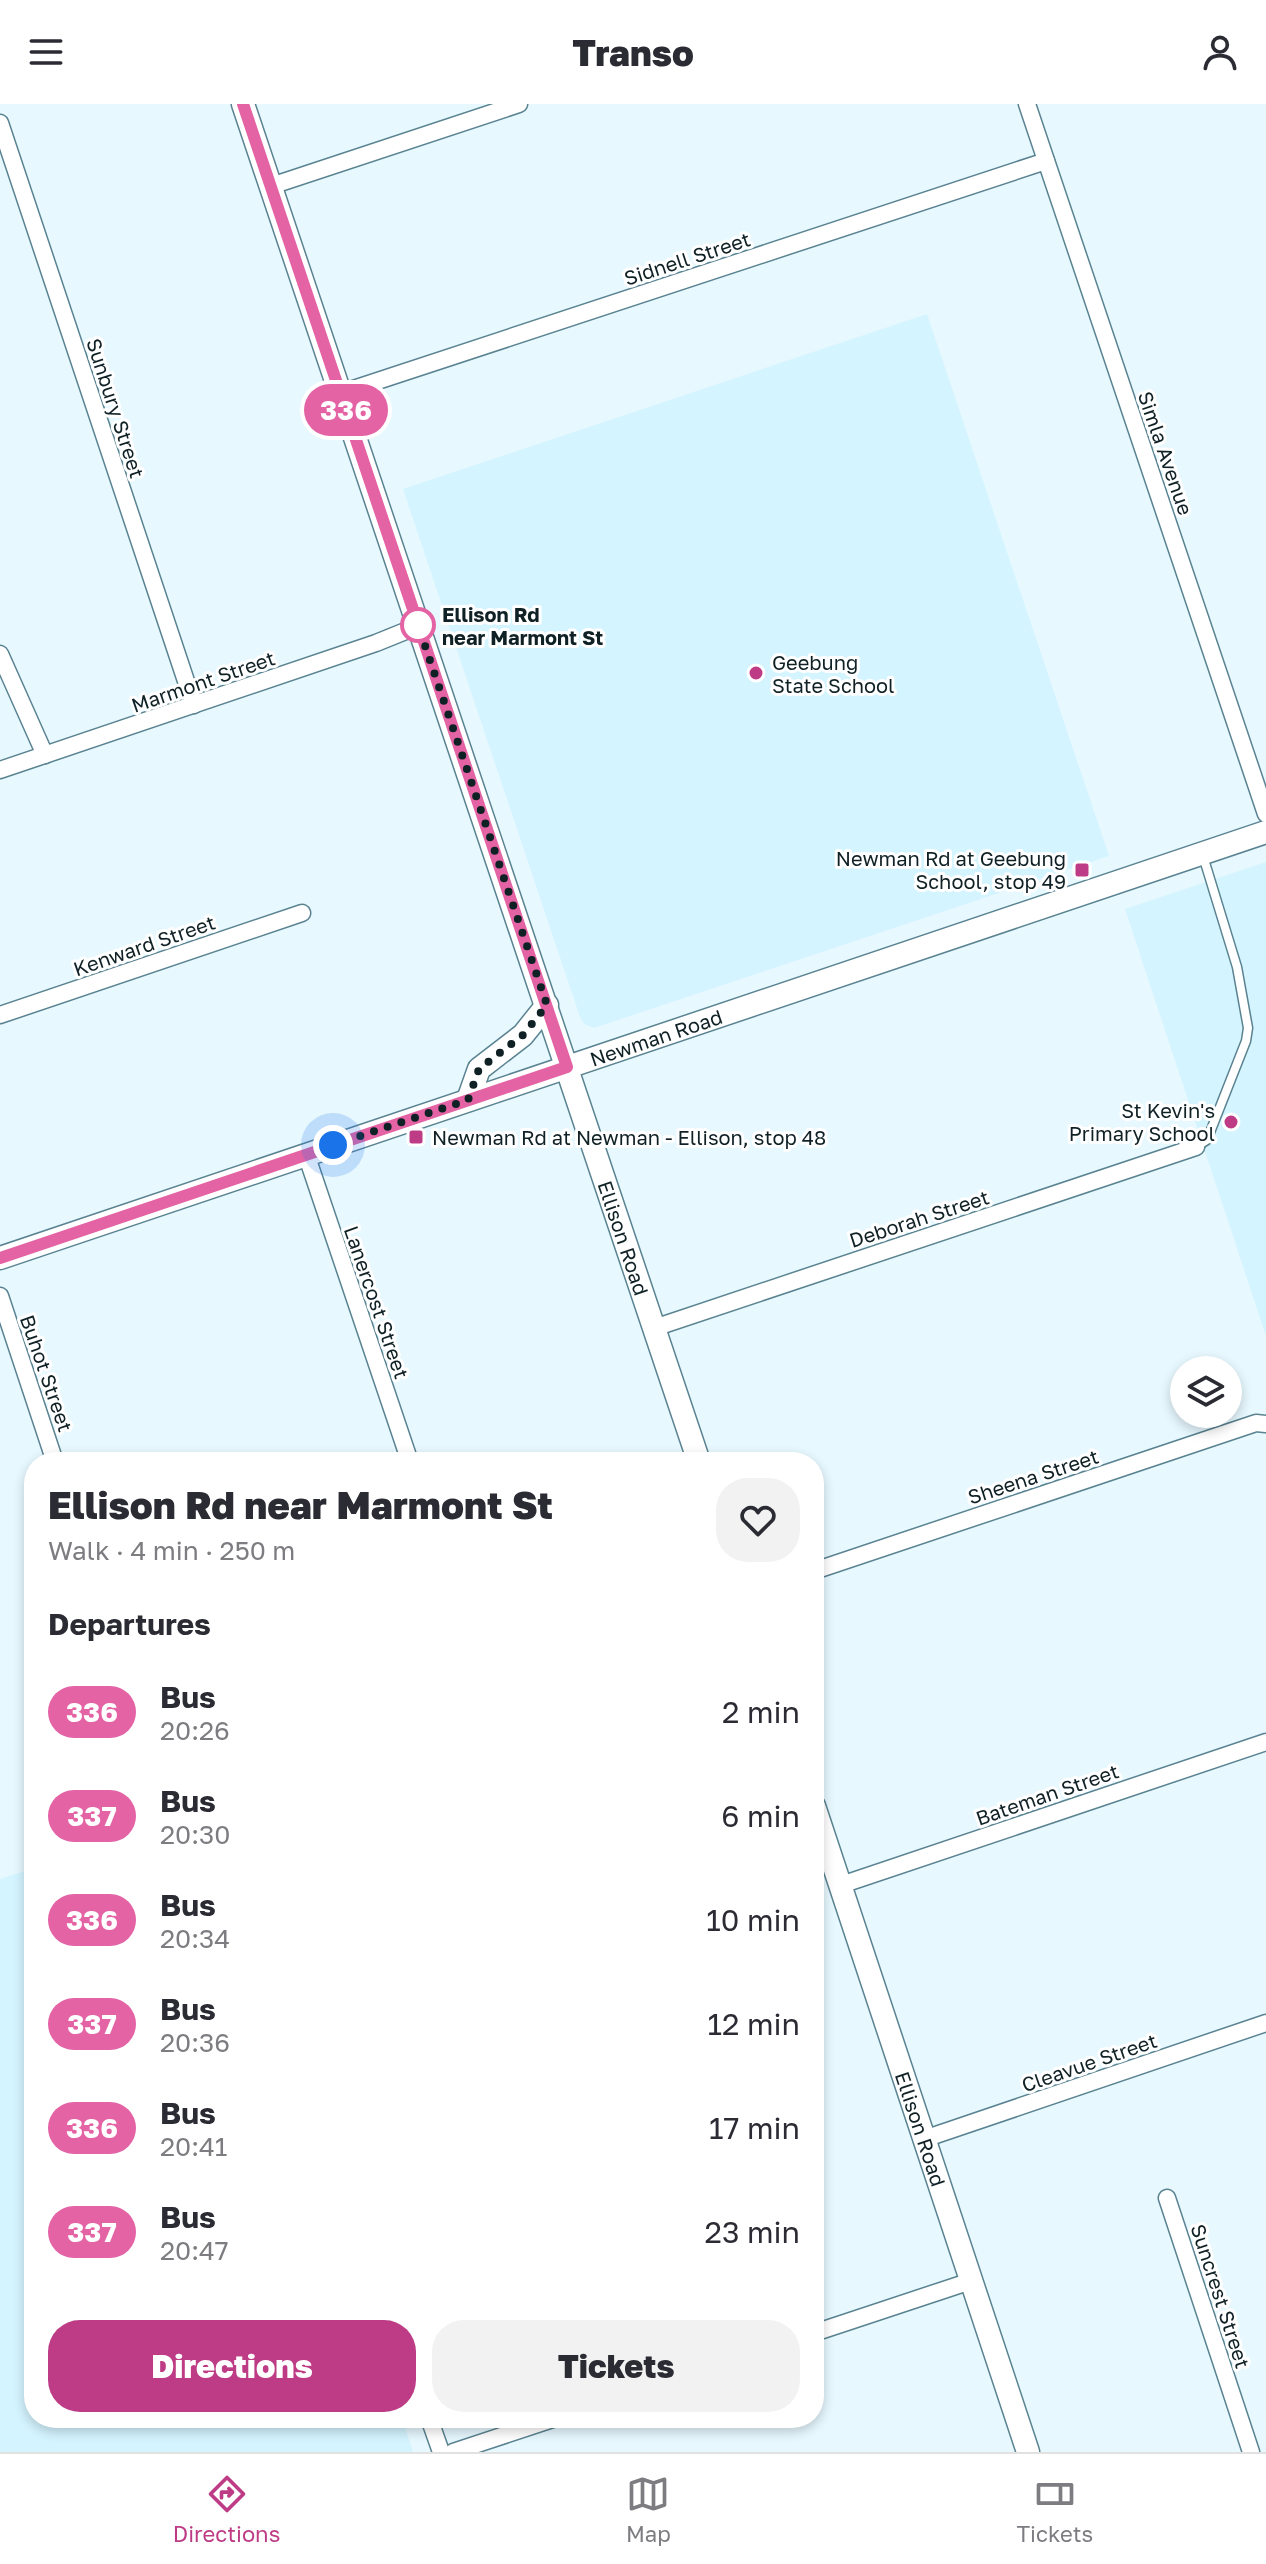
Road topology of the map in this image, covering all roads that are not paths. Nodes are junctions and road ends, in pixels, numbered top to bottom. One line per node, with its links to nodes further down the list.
1 (243, 104): 6 (street, Ellison Road)
2 (519, 104): 6 (street)
3 (1027, 104): 5 (street, Simla Avenue)
4 (2, 133): 10 (street, Sunbury Street)
5 (1046, 161): 7 (street, Sidnell Street); 13 (street, Simla Avenue)
6 (271, 186): 7 (street, Ellison Road)
7 (341, 393): 8 (street, Ellison Road)
8 (418, 626): 10 (street, Marmont Street); 17 (street, Ellison Road)
9 (0, 654): 11 (street)
10 (194, 705): 11 (street, Marmont Street)
11 (45, 755): 12 (street, Marmont Street)
12 (0, 770)
13 (1266, 814)
14 (1266, 832): 15 (street, Newman Road)
15 (1202, 854): 19 (street, Newman Road); 21 (lane)
16 (302, 913): 18 (street, Kenward Street)
17 (547, 1005): 19 (street, Ellison Road); 20 (street)
18 (0, 1015)
19 (567, 1067): 20 (street, Newman Road); 25 (street, Ellison Road)
20 (468, 1100): 22 (street, Newman Road)
21 (1196, 1147): 25 (street, Deborah Street)
22 (306, 1154): 23 (street, Newman Road); 28 (street, Lanercost Street)
23 (0, 1258)
24 (0, 1296): 27 (street, Buhot Street)
25 (654, 1328): 29 (street, Ellison Road)
26 (1266, 1424): 30 (street, Sheena Street)
27 (52, 1452)
28 (407, 1452)
29 (696, 1452)
30 (824, 1568)
31 (1266, 1742): 33 (street, Bateman Street)
32 (824, 1835): 33 (street, Ellison Road)
33 (841, 1885): 35 (street, Ellison Road)
34 (1266, 2023): 35 (street, Cleavue Street)
35 (924, 2139): 37 (street, Ellison Road)
36 (1167, 2198): 44 (street, Suncrest Street)
37 (971, 2281): 38 (street); 43 (street, Ellison Road)
38 (824, 2330)
39 (433, 2428): 41 (street)
40 (526, 2428): 42 (street)
41 (441, 2452)
42 (453, 2452)
43 (1028, 2452)
44 (1251, 2452)

